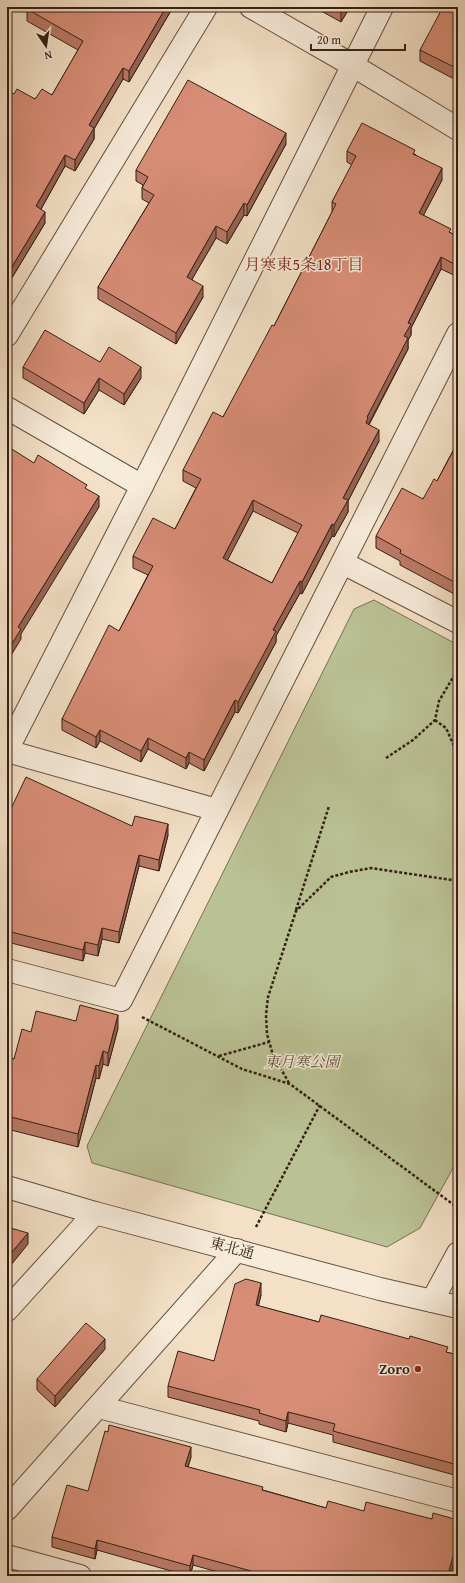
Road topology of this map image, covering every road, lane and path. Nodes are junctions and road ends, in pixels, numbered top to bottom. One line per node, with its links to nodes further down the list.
1 (206, 7): 7 (street)
2 (251, 7): 4 (street)
3 (382, 7): 4 (street)
4 (352, 65): 5 (street); 9 (street)
5 (458, 129)
6 (458, 334): 10 (street)
7 (7, 335)
8 (7, 408): 9 (street)
9 (142, 486): 14 (street)
10 (343, 563): 11 (street); 18 (street)
11 (458, 622)
12 (458, 670): 13 (path)
13 (435, 720): 15 (path); 16 (path)
14 (7, 751): 18 (street)
15 (458, 755)
16 (386, 758)
17 (328, 806): 20 (path)
18 (217, 810): 22 (street)
19 (458, 881): 20 (path)
20 (296, 911): 23 (path)
21 (7, 970): 22 (street)
22 (121, 1000): 24 (path)
23 (270, 1042): 24 (path); 25 (path)
24 (219, 1056): 25 (path)
25 (290, 1084): 26 (path)
26 (320, 1105): 28 (path); 30 (path)
27 (7, 1187): 29 (street, 東北通)
28 (458, 1208)
29 (95, 1213): 30 (street, 東北通); 34 (street)
30 (240, 1250): 32 (street, 東北通); 35 (street)
31 (458, 1253): 32 (street)
32 (432, 1301): 33 (street, 東北通)
33 (458, 1308)
34 (7, 1310)
35 (99, 1408): 36 (street); 37 (street)
36 (458, 1501)
37 (7, 1509)
38 (7, 1556): 39 (street)
39 (80, 1576)

